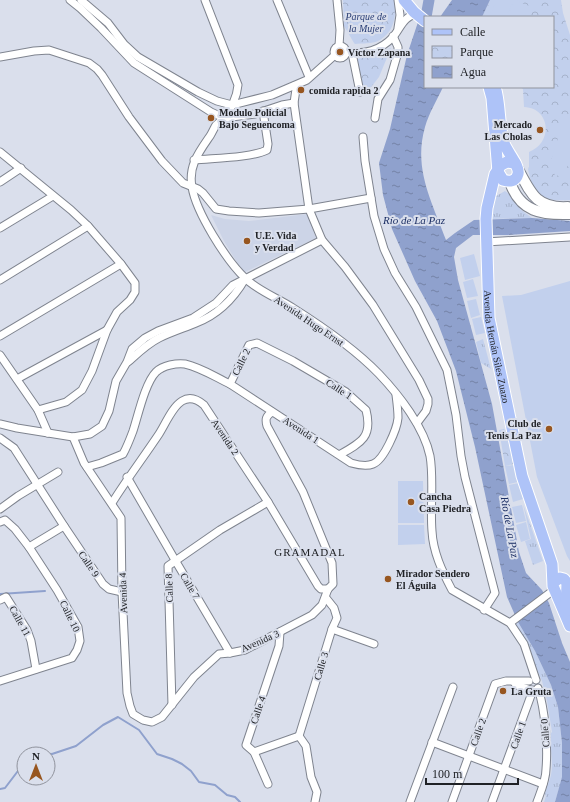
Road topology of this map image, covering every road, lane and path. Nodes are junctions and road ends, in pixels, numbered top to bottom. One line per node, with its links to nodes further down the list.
1 (70, 0): 15 (street)
2 (81, 0): 15 (street)
3 (205, 0): 21 (street, Avenida Hugo Ernst)
4 (277, 0): 16 (street)
5 (338, 0): 11 (street)
6 (398, 0): 10 (street)
7 (404, 0): 8 (main road)
8 (416, 11): 9 (main road); 10 (street)
9 (428, 16)
10 (395, 33): 12 (street); 24 (street)
11 (339, 46): 12 (street); 13 (street)
12 (349, 52): 13 (street); 19 (street)
13 (335, 55): 16 (street)
14 (0, 57): 33 (street)
15 (136, 60): 21 (street); 23 (street)
16 (309, 77): 20 (street)
17 (489, 88): 30 (main road)
18 (495, 88): 28 (main road)
19 (360, 92)
20 (295, 93): 21 (street); 22 (street); 38 (street)
21 (232, 105): 23 (street, Avenida Hugo Ernst)
22 (263, 111): 23 (street); 27 (street)
23 (224, 118): 27 (street, Avenida Hugo Ernst)
24 (375, 118)
25 (363, 137): 36 (street)
26 (0, 152): 29 (street)
27 (194, 160): 33 (street, Avenida Hugo Ernst)
28 (517, 166): 30 (main road); 32 (main road); 37 (main road)
29 (21, 168): 31 (street); 34 (street)
30 (498, 169): 32 (main road); 35 (main road, Avenida Hernán Siles Zuazo)
31 (0, 182)
32 (508, 182): 35 (main road); 39 (main road)
33 (192, 187): 38 (street); 46 (street, Avenida Hugo Ernst)
34 (53, 196): 40 (street); 41 (street)
35 (489, 196): 43 (main road, Avenida Hernán Siles Zuazo)
36 (371, 198): 38 (street); 80 (street)
37 (570, 207)
38 (309, 209): 44 (street)
39 (570, 214)
40 (88, 226): 45 (street); 47 (street)
41 (0, 228)
42 (570, 237): 43 (street)
43 (486, 238): 75 (main road, Avenida Hernán Siles Zuazo)
44 (322, 240): 46 (street); 57 (street)
45 (121, 264): 48 (street); 49 (street)
46 (245, 279): 54 (street, Avenida Hugo Ernst); 60 (street)
47 (0, 280)
48 (107, 330): 52 (street); 55 (street)
49 (0, 336)
50 (257, 343): 53 (street, Calle 2); 62 (street, Calle 1)
51 (0, 355): 52 (street)
52 (17, 379): 55 (street)
53 (230, 384): 56 (street, Calle 2); 63 (street)
54 (396, 395): 57 (street, Avenida Hugo Ernst); 62 (street, Avenida 1)
55 (38, 410): 59 (street)
56 (272, 412): 62 (street, Avenida 1); 76 (street, Avenida 1)
57 (417, 423): 80 (street, Avenida Hugo Ernst)
58 (0, 424): 59 (street)
59 (48, 433): 60 (street)
60 (73, 437): 63 (street, Avenida 4)
61 (0, 438): 66 (street, Calle 9)
62 (339, 455)
63 (87, 467): 68 (street, Avenida 4)
64 (58, 472): 66 (street)
65 (128, 477): 67 (street, Avenida 2); 68 (street, Avenida 2); 74 (street, Calle 7)
66 (38, 484): 69 (street); 72 (street, Calle 9)
67 (268, 502): 74 (street, Calle 8); 76 (street, Avenida 2)
68 (112, 503): 77 (street, Avenida 4)
69 (0, 508)
70 (0, 514): 71 (street)
71 (2, 521): 73 (street)
72 (64, 526): 73 (street); 77 (street, Calle 9)
73 (29, 547): 87 (street, Calle 10)
74 (174, 560): 86 (street, Calle 7); 93 (street, Calle 8)
75 (560, 584): 81 (street); 82 (main road, Avenida Hernán Siles Zuazo)
76 (328, 589): 79 (street, Avenida 3)
77 (122, 592): 93 (street, Avenida 4)
78 (3, 598): 87 (street, Calle 11)
79 (326, 598): 83 (street, Calle 3); 84 (street, Avenida 3)
80 (484, 610): 81 (street, Avenida Hugo Ernst)
81 (513, 621): 88 (street, Calle 0)
82 (568, 622)
83 (332, 629): 85 (street); 94 (street, Calle 3)
84 (280, 632): 86 (street, Avenida 3); 96 (street, Calle 4)
85 (374, 644)
86 (230, 653): 93 (street, Avenida 3)
87 (36, 669): 89 (street, Calle 10)
88 (532, 680): 90 (street); 92 (street, Calle 0)
89 (0, 681)
90 (514, 682): 92 (street); 97 (street, Calle 2)
91 (453, 687): 95 (street)
92 (534, 689): 98 (street, Calle 1); 100 (street, Calle 0)
93 (172, 705)
94 (299, 736): 96 (street); 101 (street)
95 (432, 742): 97 (street); 102 (street)
96 (254, 752): 99 (street, Calle 4)
97 (469, 756): 98 (street); 103 (street, Calle 2)
98 (505, 770): 100 (street); 104 (street, Calle 1)
99 (268, 784)
100 (543, 784): 105 (street, Calle 0)
101 (315, 802)
102 (410, 802)
103 (452, 802)
104 (492, 802)
105 (537, 802)

